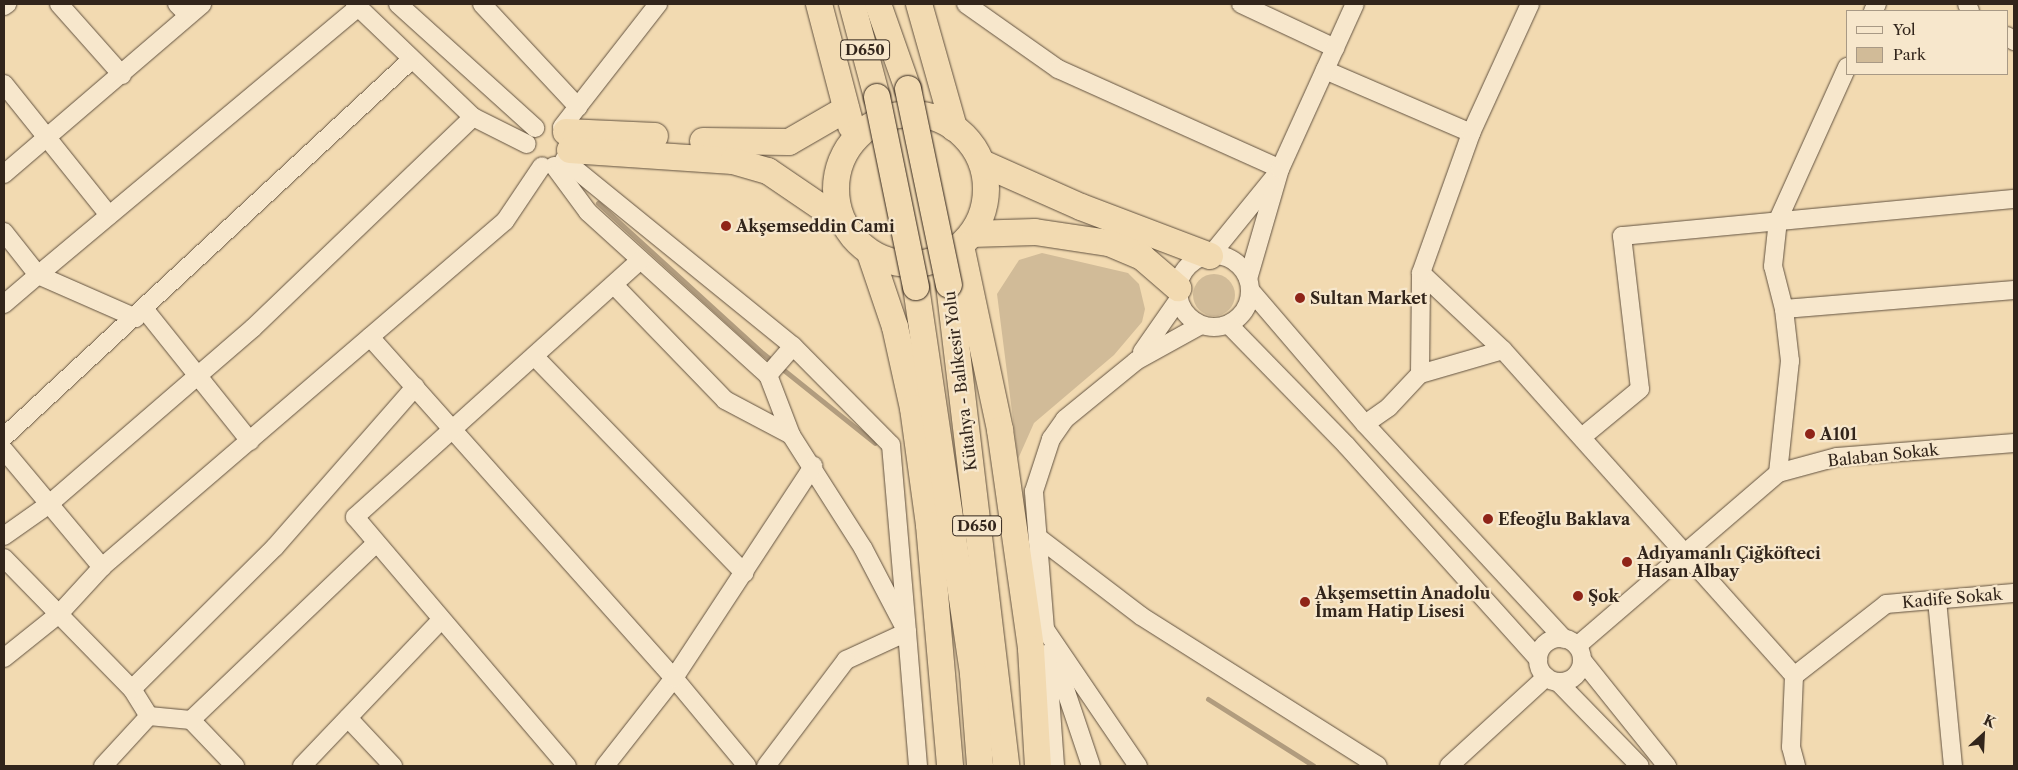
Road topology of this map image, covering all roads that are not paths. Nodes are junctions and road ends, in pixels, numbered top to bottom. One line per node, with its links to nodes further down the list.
1 (7, 4): 14 (street)
2 (59, 4): 22 (street)
3 (202, 4): 17 (street)
4 (398, 4): 27 (street)
5 (482, 4): 24 (street)
6 (820, 4): 25 (highway)
7 (852, 4): 110 (highway, Kütahya - Balıkesir Yolu / D650, bridge)
8 (878, 4): 111 (highway, Kütahya - Balıkesir Yolu / D650, bridge)
9 (919, 4): 28 (highway)
10 (966, 4): 35 (street)
11 (1241, 4): 18 (street)
12 (1355, 4): 18 (street)
13 (1530, 4): 29 (street)
14 (4, 6)
15 (357, 6): 19 (street); 38 (street)
16 (651, 7): 24 (street)
17 (183, 9): 22 (street)
18 (1335, 48): 21 (street)
19 (412, 59): 26 (street); 54 (street)
20 (1846, 69): 39 (street)
21 (1325, 70): 29 (street); 35 (street)
22 (122, 76): 30 (street)
23 (4, 84): 30 (street)
24 (578, 107): 33 (street)
25 (846, 109): 31 (highway); 33 (highway)
26 (473, 117): 32 (street); 64 (street)
27 (535, 128): 32 (street); 33 (street)
28 (954, 128): 31 (highway); 34 (highway)
29 (1471, 134): 46 (street)
30 (47, 136): 36 (street); 38 (street)
31 (855, 139): 40 (highway)
32 (527, 144): 33 (street)
33 (560, 150): 40 (highway); 45 (street); 57 (street); 58 (street)
34 (982, 163): 42 (highway); 44 (highway)
35 (1280, 169): 44 (street); 49 (street)
36 (4, 174)
37 (2014, 199): 39 (street)
38 (108, 214): 47 (street)
39 (1778, 220): 53 (street); 69 (street)
40 (843, 222): 43 (highway)
41 (4, 232): 47 (street)
42 (967, 240): 43 (highway); 51 (highway); 112 (highway)
43 (870, 253): 109 (highway)
44 (1210, 256): 49 (street); 51 (street)
45 (640, 260): 48 (street); 63 (street)
46 (1421, 273): 59 (street); 62 (street)
47 (38, 275): 52 (street); 54 (street)
48 (614, 285): 60 (street); 68 (street)
49 (1249, 285): 56 (street); 66 (street)
50 (2014, 290): 53 (street)
51 (1179, 294): 55 (street); 61 (street)
52 (4, 304)
53 (1784, 309): 75 (street)
54 (140, 314): 64 (street); 70 (street)
55 (1201, 325): 56 (street); 61 (street)
56 (1229, 325): 92 (street)
57 (370, 338): 65 (street); 71 (street)
58 (793, 346): 63 (street); 89 (street)
59 (1502, 350): 62 (street); 69 (street)
60 (535, 357): 67 (street); 83 (street)
61 (1136, 361): 78 (street)
62 (1420, 374): 66 (street)
63 (768, 375): 68 (street)
64 (197, 376): 71 (street); 76 (street)
65 (415, 387): 67 (street); 96 (street)
66 (1365, 424): 90 (street)
67 (454, 432): 79 (street); 94 (street)
68 (791, 435): 74 (street)
69 (1582, 437): 80 (street)
70 (4, 438)
71 (250, 441): 82 (street)
72 (2014, 443): 75 (street, Balaban Sokak)
73 (4, 450): 76 (street)
74 (813, 466): 83 (street); 89 (street)
75 (1778, 473): 80 (street, Balaban Sokak)
76 (48, 505): 77 (street); 82 (street)
77 (4, 536)
78 (1039, 538): 88 (street); 116 (street)
79 (376, 543): 87 (street); 99 (street)
80 (1685, 550): 90 (street, Balaban Sokak); 93 (street)
81 (4, 558): 86 (street)
82 (102, 567): 86 (street)
83 (744, 574): 94 (street)
84 (2014, 593): 85 (street, Kadife Sokak)
85 (1937, 600): 93 (street, Kadife Sokak); 121 (street)
86 (60, 614): 91 (street); 96 (street)
87 (440, 621): 98 (street); 104 (street)
88 (1045, 629): 113 (street); 114 (street); 115 (street)
89 (908, 632): 107 (street); 108 (street)
90 (1574, 648): 92 (street); 95 (street); 119 (street)
91 (4, 658)
92 (1538, 659): 95 (street)
93 (1794, 676): 120 (street)
94 (674, 678): 105 (street); 106 (street)
95 (1552, 679): 117 (street); 118 (street)
96 (132, 689): 97 (street)
97 (149, 716): 99 (street); 100 (street)
98 (348, 718): 102 (street); 103 (street)
99 (191, 720): 101 (street)
100 (103, 766)
101 (235, 766)
102 (302, 766)
103 (393, 766)
104 (567, 766)
105 (604, 766)
106 (747, 766)
107 (766, 766)
108 (918, 766)
109 (950, 766)
110 (980, 766)
111 (1006, 766)
112 (1038, 766)
113 (1055, 766)
114 (1091, 766)
115 (1138, 766)
116 (1378, 766)
117 (1448, 766)
118 (1640, 766)
119 (1667, 766)
120 (1796, 766)
121 (1952, 766)

